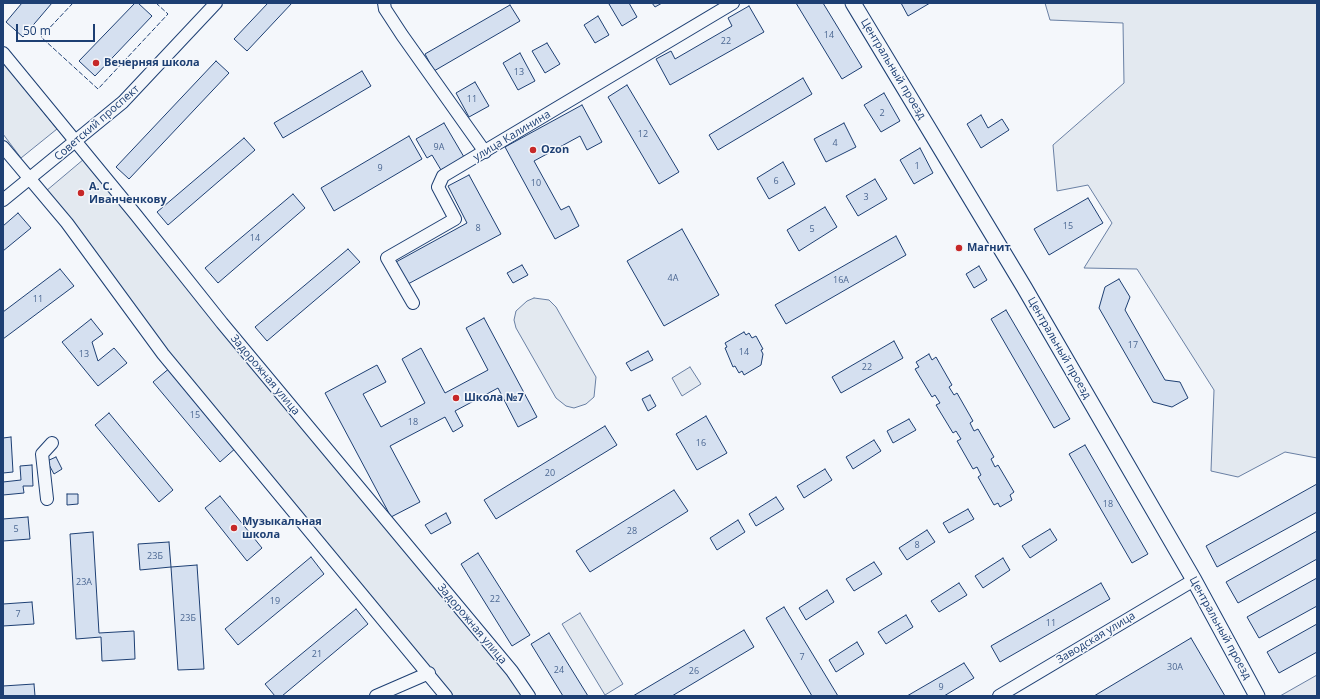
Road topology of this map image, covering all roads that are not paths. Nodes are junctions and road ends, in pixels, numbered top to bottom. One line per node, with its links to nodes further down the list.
1 (216, 3): 6 (street, Советский проспект)
2 (384, 3): 8 (street)
3 (734, 3): 8 (street, улица Калинина)
4 (853, 3): 14 (main road, Центральный проезд)
5 (3, 53): 6 (street, Задорожная улица)
6 (75, 142): 9 (street, Советский проспект); 18 (street, Задорожная улица)
7 (3, 147): 9 (street)
8 (485, 152): 11 (street, улица Калинина)
9 (29, 180): 10 (street, Советский проспект); 15 (street)
10 (3, 200)
11 (413, 303)
12 (52, 443): 13 (street)
13 (47, 499)
14 (1194, 580): 19 (street, Заводская улица); 20 (main road, Центральный проезд)
15 (429, 674): 16 (street); 17 (street)
16 (376, 696)
17 (446, 696)
18 (529, 696)
19 (998, 696)
20 (1257, 696)

